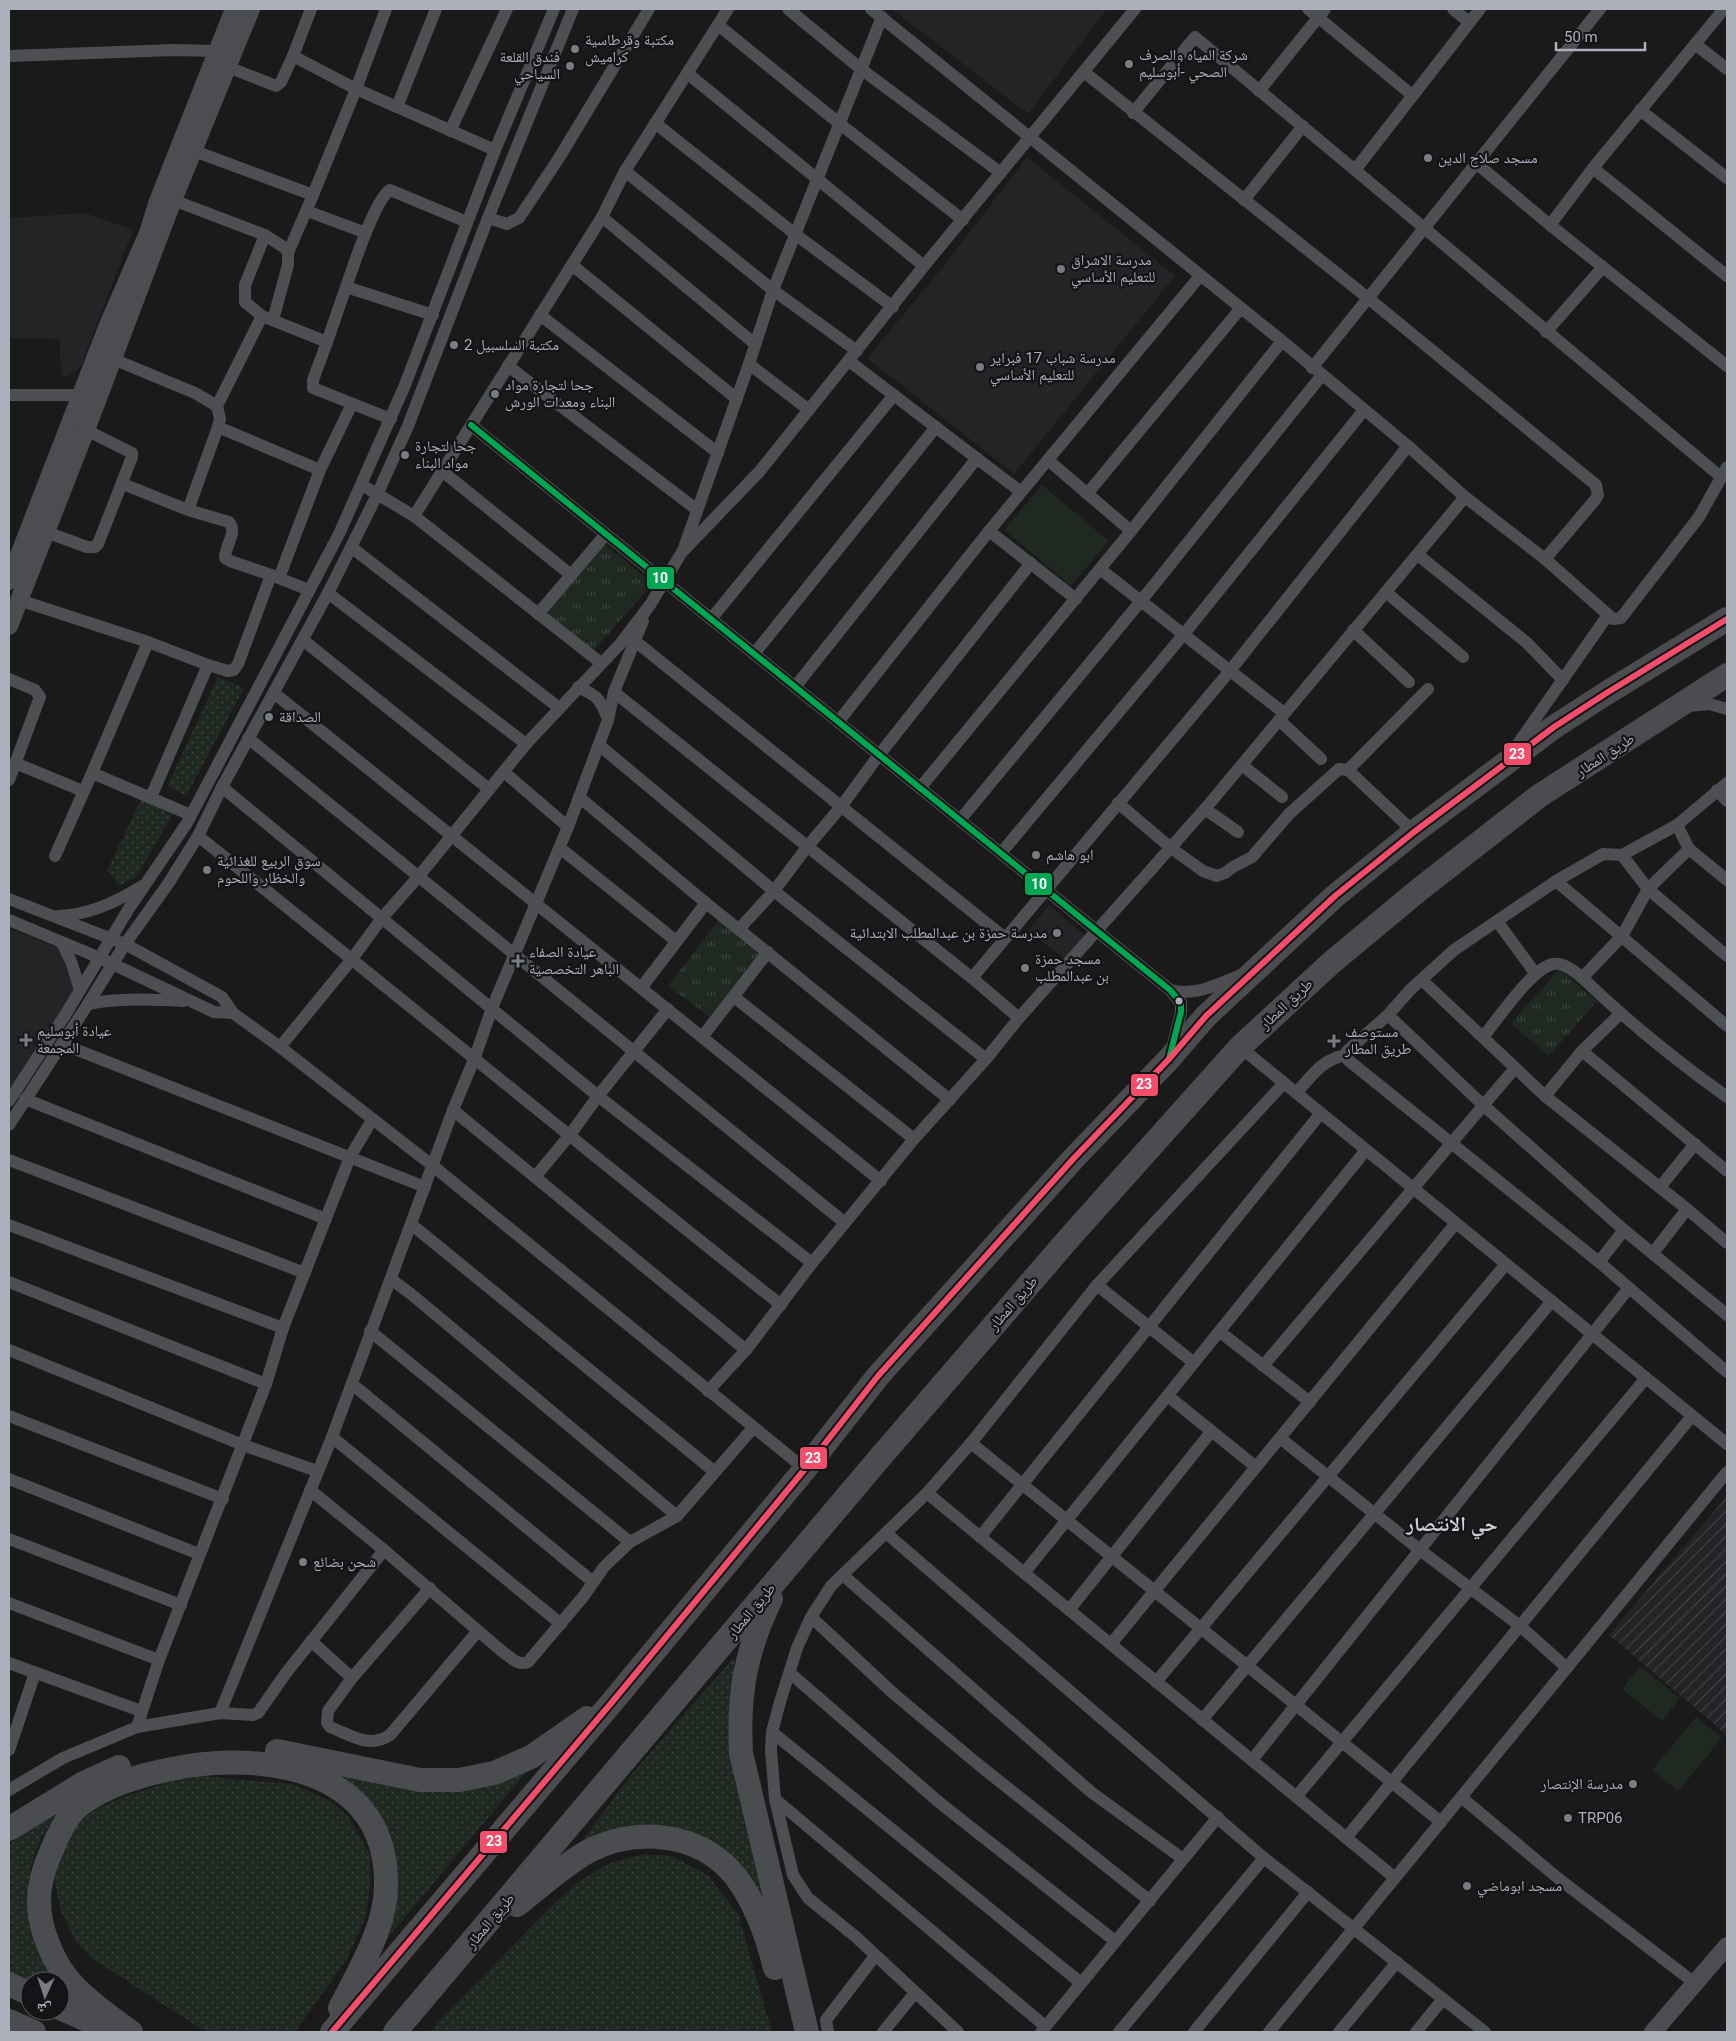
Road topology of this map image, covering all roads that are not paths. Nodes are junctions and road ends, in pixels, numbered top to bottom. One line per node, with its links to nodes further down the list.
1 (234, 9): 24 (main road)
2 (251, 9): 27 (main road)
3 (311, 9): 26 (street)
4 (386, 9): 32 (street)
5 (436, 9): 35 (street)
6 (507, 9): 41 (street)
7 (573, 9): 21 (street)
8 (649, 9): 57 (street)
9 (728, 9): 22 (street)
10 (788, 9): 28 (street)
11 (1135, 9): 30 (street)
12 (1308, 9): 19 (street)
13 (1453, 9): 20 (street)
14 (1480, 9): 20 (street)
15 (1600, 9): 45 (street)
16 (1724, 9): 23 (street)
17 (552, 13): 21 (street); 43 (street)
18 (877, 13): 28 (street); 42 (street)
19 (1322, 13): 33 (street); 34 (street)
20 (1469, 22): 34 (street)
21 (567, 23): 57 (street)
22 (718, 25): 31 (street); 39 (street)
23 (1695, 44): 29 (street); 36 (street)
24 (217, 50): 25 (street); 79 (main road)
25 (9, 56)
26 (293, 56): 27 (street); 32 (street)
27 (228, 67): 44 (main road)
28 (862, 69): 39 (street); 49 (street)
29 (1727, 69)
30 (1084, 72): 37 (street); 42 (street)
31 (687, 73): 38 (street); 50 (street)
32 (356, 89): 35 (street); 52 (street)
33 (1259, 91): 37 (street); 40 (street)
34 (1412, 95): 47 (street)
35 (397, 107): 41 (street)
36 (1640, 110): 46 (street); 51 (street)
37 (1133, 113): 54 (street)
38 (655, 123): 48 (street); 63 (street)
39 (840, 124): 50 (street); 58 (street)
40 (1303, 126): 47 (street); 54 (street)
41 (450, 131): 43 (street)
42 (1030, 137): 49 (street); 69 (street)
43 (495, 150): 59 (street)
44 (194, 151): 52 (street); 53 (main road)
45 (1476, 163): 60 (street); 61 (street)
46 (1593, 168): 60 (street); 70 (street)
47 (1355, 170): 61 (street)
48 (625, 171): 56 (street); 72 (street)
49 (1001, 173): 58 (street)
50 (816, 177): 63 (street); 67 (street)
51 (1727, 178)
52 (313, 195): 55 (street)
53 (173, 200): 64 (street); 79 (main road)
54 (1244, 200): 73 (street)
55 (307, 211): 62 (street); 65 (street)
56 (602, 217): 66 (street); 83 (street)
57 (488, 218): 115 (street)
58 (963, 220): 67 (street)
59 (467, 222): 62 (street); 76 (street)
60 (1550, 225): 68 (street)
61 (1424, 228): 73 (street); 80 (street)
62 (366, 233): 71 (street)
63 (795, 234): 72 (street); 74 (street)
64 (265, 235): 65 (street); 78 (street)
65 (288, 253): 78 (street)
66 (572, 265): 77 (street); 94 (street)
67 (924, 266): 74 (street)
68 (1603, 267): 80 (street); 89 (street)
69 (1200, 276): 75 (street); 107 (street)
70 (1727, 276)
71 (346, 286): 76 (street); 82 (street)
72 (773, 290): 83 (street); 84 (street)
73 (1368, 298): 90 (street); 127 (street)
74 (893, 307): 84 (street)
75 (1241, 308): 81 (street); 114 (street)
76 (433, 315): 99 (street)
77 (540, 316): 88 (street); 105 (street)
78 (268, 318): 82 (street); 96 (street)
79 (115, 327): 85 (main road); 92 (main road)
80 (1546, 332): 110 (street)
81 (1282, 341): 90 (street); 121 (street)
82 (327, 342): 95 (street)
83 (755, 344): 87 (street)
84 (857, 350): 86 (street)
85 (113, 359): 96 (street); 103 (main road)
86 (849, 361): 93 (street); 97 (street)
87 (749, 364): 94 (street); 97 (street)
88 (508, 366): 100 (street); 117 (street)
89 (1727, 366)
90 (1317, 372): 98 (street); 139 (street)
91 (9, 395): 92 (street)
92 (81, 395): 130 (main road)
93 (894, 395): 102 (street); 143 (street)
94 (737, 399): 105 (street)
95 (352, 404): 99 (street); 108 (street)
96 (217, 406): 101 (street)
97 (809, 410): 125 (street)
98 (1364, 410): 104 (street); 147 (street)
99 (391, 419): 112 (street)
100 (472, 425): 109 (street); 123 (street)
101 (218, 427): 108 (street); 118 (street)
102 (936, 427): 106 (street); 151 (street)
103 (86, 430): 111 (street); 122 (main road)
104 (1408, 446): 116 (street); 156 (street)
105 (718, 453): 117 (street)
106 (977, 458): 113 (street); 162 (street)
107 (1048, 460): 113 (street); 114 (street)
108 (320, 470): 132 (street)
109 (442, 471): 119 (street); 131 (street)
110 (1724, 472): 142 (street)
111 (123, 484): 118 (street); 122 (street)
112 (362, 485): 115 (street); 134 (street)
113 (1021, 492): 120 (street)
114 (1088, 494): 121 (street)
115 (377, 495): 119 (street); 124 (street)
116 (1465, 497): 126 (street); 127 (street)
117 (696, 509): 125 (street)
118 (188, 510): 132 (street)
119 (414, 516): 141 (street)
120 (989, 531): 128 (street); 171 (street)
121 (1131, 531): 129 (street)
122 (46, 532): 138 (main road)
123 (606, 534): 131 (street); 133 (street)
124 (350, 547): 135 (street); 167 (street)
125 (682, 552): 133 (street)
126 (1418, 555): 136 (street); 159 (street)
127 (1545, 559): 142 (street)
128 (1031, 563): 137 (street); 175 (street)
129 (1100, 569): 137 (street); 139 (street)
130 (10, 571)
131 (571, 575): 141 (street)
132 (275, 576): 134 (street); 155 (street)
133 (664, 581): 140 (street); 143 (street)
134 (309, 590): 197 (street)
135 (328, 593): 148 (street); 173 (street)
136 (1387, 593): 146 (street); 152 (street)
137 (1076, 598): 187 (street)
138 (19, 600): 145 (main road); 150 (street)
139 (1141, 600): 147 (street); 198 (street)
140 (650, 605): 149 (street); 154 (street)
141 (538, 614): 154 (street)
142 (1608, 615): 159 (street)
143 (711, 619): 151 (street)
144 (1727, 619): 179 (highway)
145 (10, 620)
146 (1353, 630): 160 (street); 169 (street)
147 (1184, 634): 156 (street); 209 (street)
148 (303, 640): 165 (street); 186 (street)
149 (635, 641): 164 (street); 195 (street)
150 (148, 642): 155 (street); 182 (street)
151 (754, 654): 162 (street)
152 (1463, 657)
153 (1727, 663): 189 (highway)
154 (601, 664): 161 (street)
155 (208, 665): 190 (street)
156 (1229, 672): 169 (street); 194 (street)
157 (1727, 675): 166 (highway, طريق المطار)
158 (9, 679): 177 (street)
159 (1563, 680): 179 (street)
160 (1409, 682)
161 (578, 687): 167 (street); 170 (street)
162 (795, 687): 171 (street)
163 (1428, 689): 180 (street)
164 (614, 692): 170 (street); 205 (street)
165 (274, 693): 172 (street); 203 (street)
166 (1680, 706): 168 (street); 189 (highway, طريق المطار)
167 (558, 707): 173 (street)
168 (1727, 709)
169 (1281, 717): 176 (street); 178 (street)
170 (608, 720): 174 (street)
171 (838, 722): 175 (street)
172 (248, 738): 184 (street); 212 (street)
173 (526, 744): 181 (street)
174 (599, 745): 191 (street); 218 (street)
175 (879, 755): 187 (street); 195 (street)
176 (1321, 758)
177 (15, 762): 183 (street); 188 (street)
178 (1242, 765): 192 (street); 196 (street)
179 (1502, 766): 202 (highway)
180 (1348, 770): 202 (street); 207 (street)
181 (504, 772): 186 (street); 200 (street)
182 (92, 773): 188 (street); 190 (street)
183 (9, 780)
184 (222, 787): 204 (street); 223 (street)
185 (1722, 787): 193 (street); 199 (street)
186 (489, 788): 203 (street)
187 (920, 788): 198 (street)
188 (83, 791): 211 (street)
189 (1539, 796): 262 (highway, طريق المطار)
190 (151, 797): 197 (street)
191 (578, 797): 200 (street); 221 (street)
192 (1282, 797)
193 (1727, 801)
194 (1118, 803): 207 (street); 216 (street)
195 (840, 808): 205 (street); 230 (street)
196 (1205, 809): 201 (street); 207 (street)
197 (191, 815): 215 (street)
198 (960, 820): 209 (street)
199 (1677, 825): 208 (street); 210 (street)
200 (568, 827): 206 (street)
201 (1238, 832)
202 (1414, 832): 240 (highway)
203 (451, 835): 212 (street); 220 (street)
204 (198, 836): 233 (street); 238 (street)
205 (807, 847): 218 (street); 242 (street)
206 (560, 848): 220 (street); 231 (street)
207 (1171, 848): 227 (street)
208 (1689, 849): 213 (street); 217 (street)
209 (1001, 853): 216 (street)
210 (1622, 855): 214 (street); 217 (street)
211 (55, 856)
212 (419, 876): 223 (street); 235 (street)
213 (1727, 880)
214 (1556, 881): 225 (street); 228 (street)
215 (146, 884): 222 (street); 229 (street)
216 (1045, 889): 227 (street); 230 (street)
217 (1648, 889): 228 (street); 236 (street)
218 (774, 891): 226 (street); 268 (street)
219 (9, 899): 222 (street)
220 (536, 901): 235 (street); 245 (street)
221 (706, 903): 226 (street); 231 (street)
222 (53, 917): 229 (street)
223 (382, 918): 238 (street); 251 (street)
224 (9, 920): 232 (street)
225 (1497, 921): 241 (street); 244 (street)
226 (739, 929): 234 (street)
227 (1098, 931): 247 (street); 256 (street)
228 (1622, 936): 243 (street); 257 (street)
229 (112, 938): 233 (street); 237 (street)
230 (1005, 938): 242 (street)
231 (676, 941): 245 (street)
232 (62, 943): 237 (street); 246 (street)
233 (125, 944): 239 (street); 253 (street)
234 (768, 952): 248 (street); 276 (street)
235 (515, 954): 251 (street); 264 (street)
236 (1727, 956)
237 (100, 958): 239 (street); 246 (street)
238 (352, 959): 261 (street); 266 (street)
239 (112, 965): 249 (street); 250 (street)
240 (1255, 970): 247 (street); 267 (highway)
241 (1535, 973): 243 (street); 259 (street)
242 (972, 978): 256 (street)
243 (1582, 978): 254 (street)
244 (1422, 980): 255 (street); 259 (street)
245 (640, 988): 252 (street)
246 (80, 990): 277 (street)
247 (1170, 990): 267 (street)
248 (734, 997): 258 (street); 284 (street)
249 (189, 1001): 250 (street); 253 (street)
250 (88, 1004): 260 (street)
251 (492, 1008): 266 (street); 272 (street)
252 (668, 1009): 258 (street); 264 (street)
253 (233, 1013): 261 (street)
254 (1620, 1014): 263 (street); 274 (street)
255 (1388, 1015): 265 (street); 278 (street)
256 (1019, 1018): 268 (street)
257 (1727, 1026)
258 (702, 1037): 293 (street)
259 (1483, 1037): 269 (street)
260 (62, 1044): 275 (street); 288 (street)
261 (280, 1047): 281 (street)
262 (1240, 1047): 270 (street); 364 (highway, طريق المطار)
263 (1582, 1051): 273 (street); 286 (street)
264 (634, 1052): 272 (street); 299 (street)
265 (1346, 1055): 271 (street); 285 (street)
266 (475, 1057): 279 (street); 283 (street)
267 (1169, 1059): 343 (highway)
268 (986, 1060): 276 (street)
269 (1515, 1068): 273 (street); 278 (street)
270 (1284, 1083): 271 (street); 312 (street)
271 (1296, 1093): 280 (street)
272 (598, 1096): 283 (street); 307 (street)
273 (1545, 1096): 295 (street)
274 (1727, 1097)
275 (25, 1099): 282 (street); 298 (street)
276 (950, 1100): 284 (street)
277 (9, 1101)
278 (1483, 1105): 285 (street); 303 (street)
279 (453, 1110): 290 (street); 292 (street)
280 (1321, 1113): 287 (street); 317 (street)
281 (372, 1120): 288 (street); 290 (street)
282 (9, 1125)
283 (569, 1136): 292 (street); 315 (street)
284 (914, 1139): 293 (street)
285 (1451, 1144): 296 (street); 306 (street)
286 (1695, 1144): 291 (street); 295 (street)
287 (1366, 1150): 296 (street); 320 (street)
288 (350, 1157): 294 (street); 298 (street)
289 (9, 1160): 309 (street)
290 (433, 1166): 294 (street); 330 (street)
291 (1727, 1171)
292 (535, 1177): 323 (street)
293 (881, 1180): 299 (street)
294 (424, 1187): 301 (street)
295 (1660, 1187): 297 (street)
296 (1414, 1188): 300 (street); 325 (street)
297 (1687, 1208): 304 (street); 305 (street)
298 (326, 1219): 309 (street)
299 (845, 1222): 307 (street)
300 (1456, 1223): 308 (street); 332 (street)
301 (411, 1224): 310 (street); 345 (street)
302 (9, 1225): 318 (street)
303 (1624, 1230): 305 (street); 306 (street)
304 (1727, 1243)
305 (1652, 1253): 316 (street)
306 (1599, 1262): 313 (street)
307 (812, 1263): 315 (street)
308 (1506, 1264): 314 (street); 347 (street)
309 (304, 1273): 318 (street)
310 (391, 1280): 319 (street); 354 (street)
311 (9, 1282): 328 (street)
312 (1097, 1285): 317 (street); 339 (street)
313 (1629, 1288): 321 (street); 326 (street)
314 (1552, 1301): 321 (street); 353 (street)
315 (780, 1305): 323 (street)
316 (1727, 1315)
317 (1149, 1326): 324 (street); 349 (street)
318 (283, 1328): 328 (street)
319 (370, 1331): 329 (street); 359 (street)
320 (1220, 1332): 324 (street); 325 (street)
321 (1593, 1334): 327 (street); 361 (street)
322 (9, 1350): 341 (street)
323 (746, 1350): 330 (street)
324 (1194, 1363): 331 (street)
325 (1263, 1366): 332 (street)
326 (1727, 1372)
327 (1646, 1378): 334 (street); 369 (street)
328 (266, 1384): 341 (street)
329 (352, 1384): 337 (street); 367 (street)
330 (708, 1391): 335 (street)
331 (1168, 1396): 336 (street); 355 (street)
332 (1310, 1402): 338 (street)
333 (9, 1416): 352 (street)
334 (1692, 1416): 340 (street); 376 (street)
335 (753, 1428): 343 (street); 345 (street)
336 (1211, 1432): 342 (street); 363 (street)
337 (332, 1437): 344 (street); 375 (street)
338 (1280, 1438): 342 (street); 347 (street)
339 (971, 1443): 349 (street); 351 (street)
340 (1727, 1444)
341 (243, 1445): 344 (street); 352 (street)
342 (1256, 1467): 370 (street)
343 (805, 1469): 389 (highway)
344 (317, 1471): 350 (street)
345 (715, 1472): 354 (street)
346 (1727, 1472): 384 (street)
347 (1328, 1477): 353 (street); 377 (street)
348 (9, 1480): 362 (street)
349 (1022, 1484): 355 (street); 357 (street)
350 (310, 1490): 360 (street); 392 (street)
351 (927, 1494): 356 (street); 357 (street)
352 (223, 1499): 362 (street)
353 (1374, 1513): 361 (street); 383 (street)
354 (678, 1516): 359 (street)
355 (1066, 1520): 363 (street); 365 (street)
356 (886, 1533): 366 (street); 404 (street)
357 (980, 1537): 365 (street)
358 (9, 1539): 372 (street)
359 (630, 1542): 367 (street)
360 (384, 1550): 368 (street); 379 (street)
361 (1420, 1550): 369 (street); 390 (street)
362 (199, 1554): 372 (street)
363 (1111, 1556): 370 (street); 373 (street)
364 (787, 1568): 414 (highway, طريق المطار); 432 (highway)
365 (1024, 1573): 373 (street)
366 (844, 1576): 374 (street); 409 (street)
367 (593, 1582): 375 (street)
368 (430, 1588): 378 (street); 387 (street)
369 (1471, 1588): 376 (street); 396 (street)
370 (1154, 1591): 377 (street); 380 (street)
371 (9, 1603): 381 (street)
372 (181, 1605): 381 (street)
373 (1068, 1610): 380 (street)
374 (810, 1617): 386 (street); 412 (street)
375 (561, 1624): 378 (street)
376 (1520, 1626): 384 (street); 399 (street)
377 (1201, 1629): 383 (street); 388 (street)
378 (478, 1631): 387 (street)
379 (311, 1641): 387 (street); 392 (street)
380 (1111, 1644): 388 (street)
381 (159, 1660): 391 (street)
382 (9, 1663): 385 (street)
383 (1247, 1666): 390 (street); 393 (street)
384 (1567, 1668): 402 (street)
385 (36, 1673): 391 (street); 397 (street)
386 (790, 1673): 395 (street); 415 (street)
387 (352, 1678)
388 (1156, 1682): 393 (street)
389 (613, 1700): 406 (highway); 429 (highway)
390 (1296, 1705): 396 (street); 398 (street)
391 (142, 1711): 394 (street)
392 (220, 1713): 394 (street)
393 (1202, 1720): 398 (street)
394 (137, 1727): 400 (street)
395 (772, 1732): 403 (street); 419 (street)
396 (1342, 1742): 399 (street); 401 (street)
397 (9, 1750)
398 (1252, 1760): 401 (street)
399 (1392, 1783): 405 (street); 407 (street)
400 (9, 1790)
401 (1296, 1797): 407 (street)
402 (1461, 1797): 405 (street); 420 (street)
403 (776, 1799): 417 (street); 425 (street)
404 (1218, 1817): 408 (street); 409 (street)
405 (1441, 1822): 410 (street)
406 (9, 1829)
407 (1346, 1838): 410 (street)
408 (1264, 1858): 411 (street); 436 (street)
409 (1183, 1859): 412 (street)
410 (1395, 1878): 413 (street)
411 (1308, 1892): 413 (street); 437 (street)
412 (1150, 1901): 415 (street)
413 (1353, 1928): 418 (street); 438 (street)
414 (478, 1936): 430 (highway, طريق المطار); 431 (highway)
415 (1115, 1941): 419 (street)
416 (1727, 1946): 420 (main road)
417 (875, 1956): 421 (street); 433 (street)
418 (1397, 1962): 422 (street); 439 (street)
419 (1081, 1983): 425 (street)
420 (1696, 1984): 442 (main road)
421 (915, 1993): 434 (street); 435 (street)
422 (1444, 1999): 440 (street); 441 (street)
423 (70, 2012): 427 (highway)
424 (9, 2021): 426 (highway)
425 (1043, 2029)
426 (34, 2032)
427 (114, 2032)
428 (132, 2032): 429 (highway)
429 (330, 2032)
430 (395, 2032)
431 (790, 2032)
432 (807, 2032)
433 (828, 2032)
434 (883, 2032)
435 (957, 2032)
436 (1119, 2032)
437 (1194, 2032)
438 (1269, 2032)
439 (1339, 2032)
440 (1416, 2032)
441 (1485, 2032)
442 (1653, 2032)

